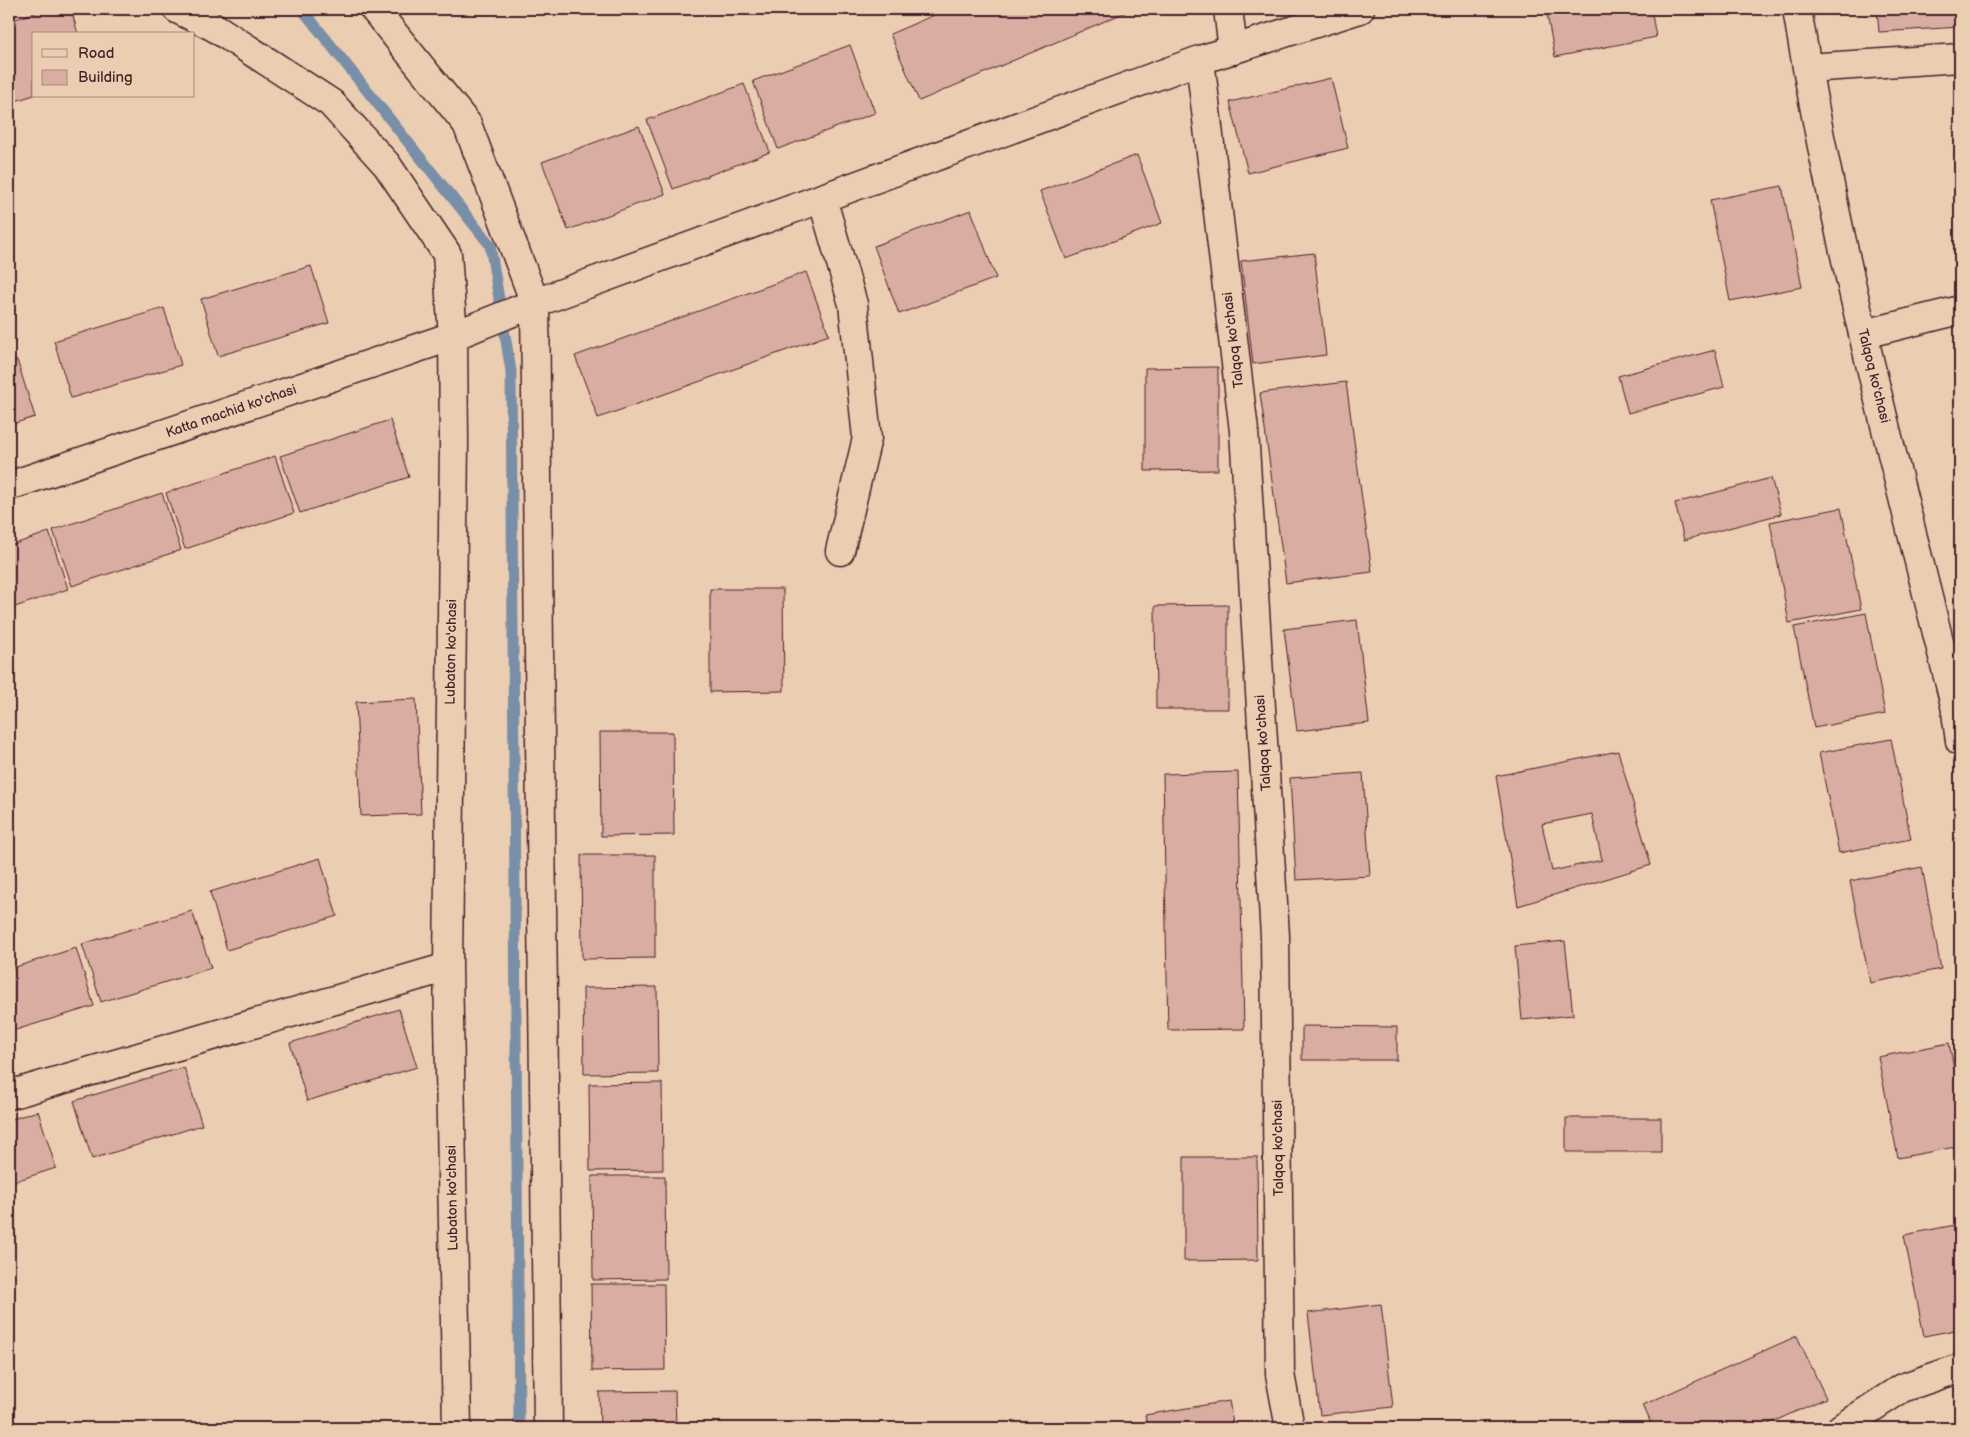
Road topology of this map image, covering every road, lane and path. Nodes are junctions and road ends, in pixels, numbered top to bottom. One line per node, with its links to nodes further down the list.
1 (177, 9): 14 (street, Lubaton ko'chasi)
2 (374, 9): 11 (street)
3 (1228, 9): 6 (street)
4 (1360, 9): 6 (street, Katta machid ko'chasi)
5 (1797, 9): 9 (street, Talqoq ko'chasi)
6 (1233, 50): 8 (street, Katta machid ko'chasi)
7 (1960, 58): 9 (street)
8 (1200, 60): 10 (street, Katta machid ko'chasi); 23 (street, Talqoq ko'chasi)
9 (1807, 68): 13 (street, Talqoq ko'chasi)
10 (822, 198): 11 (street, Katta machid ko'chasi); 16 (street)
11 (535, 303): 14 (street, Katta machid ko'chasi); 22 (street)
12 (1960, 310): 13 (street)
13 (1864, 334): 17 (street, Talqoq ko'chasi)
14 (453, 336): 15 (street, Katta machid ko'chasi); 18 (street, Lubaton ko'chasi)
15 (9, 486)
16 (840, 551)
17 (1960, 741)
18 (448, 967): 19 (street); 21 (street, Lubaton ko'chasi)
19 (9, 1095)
20 (1960, 1368): 24 (street)
21 (457, 1428)
22 (548, 1428)
23 (1290, 1428)
24 (1841, 1428)

